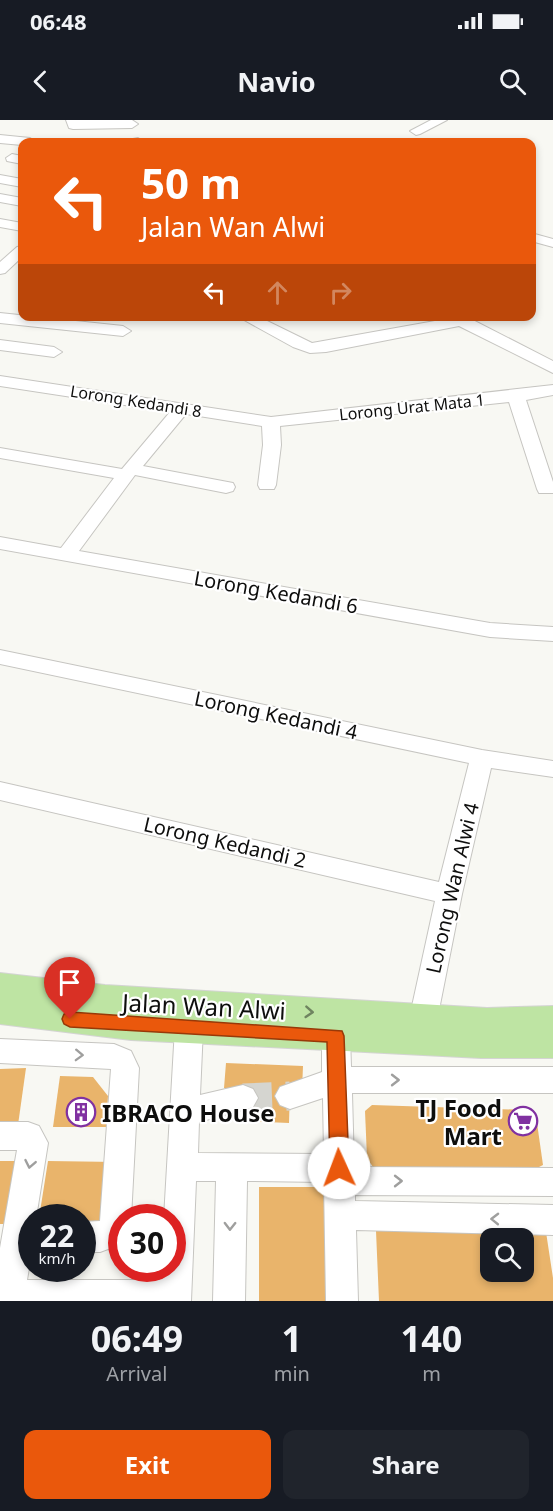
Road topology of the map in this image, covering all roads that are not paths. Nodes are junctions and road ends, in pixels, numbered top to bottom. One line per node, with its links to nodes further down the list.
1 (72, 120): 3 (street)
2 (441, 120): 5 (street)
3 (112, 122): 4 (street)
4 (132, 122): 6 (street)
5 (416, 131)
6 (136, 138)
7 (0, 139): 8 (street)
8 (18, 141)
9 (0, 179): 10 (street)
10 (18, 182)
11 (0, 198): 12 (street)
12 (18, 201)
13 (0, 224): 14 (street)
14 (18, 226)
15 (536, 238): 16 (street)
16 (553, 243)
17 (18, 254): 18 (street)
18 (0, 270)
19 (0, 318): 20 (street)
20 (18, 320)
21 (29, 321): 25 (street)
22 (254, 321): 23 (street)
23 (446, 321)
24 (459, 321): 29 (street)
25 (96, 329): 26 (street)
26 (123, 331)
27 (0, 345): 28 (street)
28 (54, 352)
29 (553, 368)
30 (0, 381): 33 (street, Lorong Kedandi 8)
31 (553, 390): 32 (street, Lorong Urat Mata 1)
32 (516, 396): 34 (street, Lorong Urat Mata 1); 39 (street)
33 (183, 407): 34 (street, Lorong Kedandi 8); 36 (street)
34 (271, 422): 37 (street)
35 (0, 453): 36 (street)
36 (128, 472): 38 (street); 41 (street)
37 (267, 485)
38 (226, 487)
39 (546, 489)
40 (0, 543): 41 (street, Lorong Kedandi 6)
41 (66, 555): 42 (street, Lorong Kedandi 6)
42 (553, 634)
43 (0, 657): 44 (street, Lorong Kedandi 4)
44 (482, 758): 45 (street, Lorong Kedandi 4); 47 (street, Lorong Wan Alwi 4)
45 (553, 769)
46 (0, 791): 47 (street, Lorong Kedandi 2)
47 (449, 894): 50 (street, Lorong Wan Alwi 4)
48 (0, 987): 50 (main road, Jalan Wan Alwi, one-way to 50)
49 (0, 1009): 52 (main road, Jalan Wan Alwi)
50 (423, 1020): 51 (main road, Jalan Wan Alwi)
51 (553, 1021)
52 (189, 1028): 53 (main road, Jalan Wan Alwi); 60 (street)
53 (336, 1036): 54 (main road, Jalan Wan Alwi); 56 (street)
54 (553, 1043)
55 (0, 1051): 69 (street, one-way to 69)
56 (337, 1080): 57 (street, one-way to 57); 58 (street); 64 (street)
57 (553, 1080)
58 (290, 1096)
59 (243, 1098): 60 (street)
60 (184, 1114): 62 (street)
61 (0, 1136): 68 (street, one-way to 68)
62 (182, 1167): 63 (street); 71 (street)
63 (232, 1168): 64 (street); 72 (street, one-way to 72)
64 (339, 1175): 65 (street, one-way to 65); 66 (street)
65 (553, 1182)
66 (340, 1215): 67 (street, one-way to 66); 73 (street)
67 (553, 1220)
68 (16, 1237): 70 (street)
69 (96, 1237)
70 (4, 1296): 71 (street)
71 (175, 1299)
72 (229, 1301)
73 (342, 1301)

